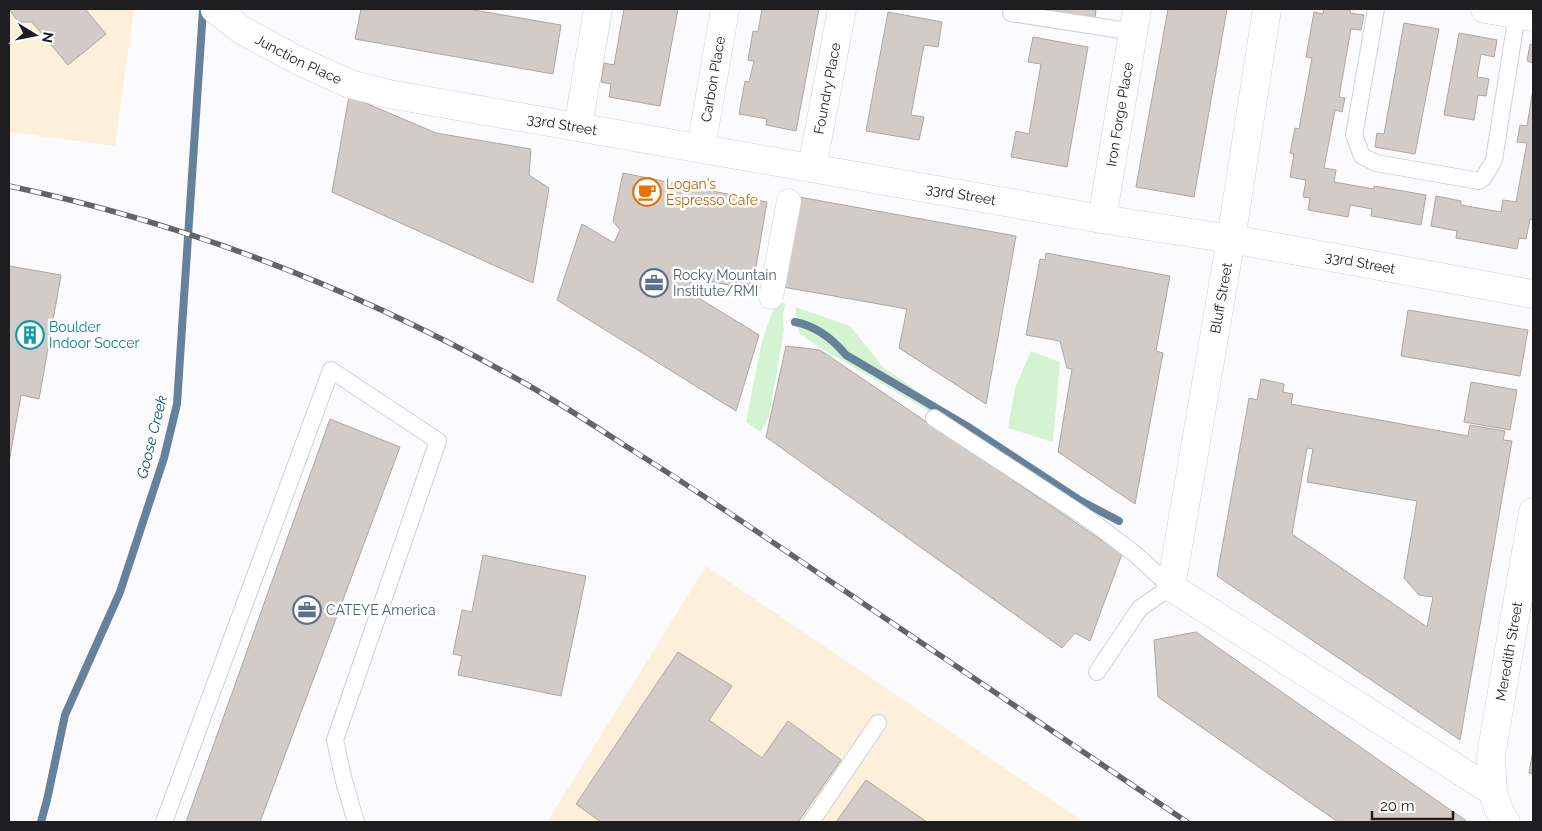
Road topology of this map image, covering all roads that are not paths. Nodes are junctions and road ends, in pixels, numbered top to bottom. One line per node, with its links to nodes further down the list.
1 (215, 9): 11 (street, Junction Place)
2 (598, 9): 12 (street)
3 (725, 9): 13 (street, Carbon Place)
4 (842, 9): 14 (street, Foundry Place)
5 (1268, 9): 17 (street, Bluff Street)
6 (1376, 9): 9 (lane)
7 (1485, 9): 9 (street)
8 (1011, 14): 10 (lane)
9 (1525, 16)
10 (1136, 20): 16 (street, Iron Forge Place)
11 (389, 94): 12 (street, 33rd Street)
12 (578, 127): 13 (street, 33rd Street)
13 (701, 148): 14 (street, 33rd Street)
14 (812, 168): 16 (street, 33rd Street)
15 (789, 200): 19 (street)
16 (1102, 219): 17 (street, 33rd Street)
17 (1231, 240): 18 (street, 33rd Street); 22 (street, Bluff Street)
18 (1533, 294)
19 (771, 297)
20 (934, 418): 22 (lane)
21 (1533, 512): 25 (street, Meredith Street)
22 (1171, 587): 23 (lane); 25 (street)
23 (1097, 672)
24 (878, 723): 28 (lane)
25 (1492, 791): 29 (street, Meredith Street)
26 (164, 822): 27 (lane)
27 (356, 822)
28 (811, 822)
29 (1506, 822)

